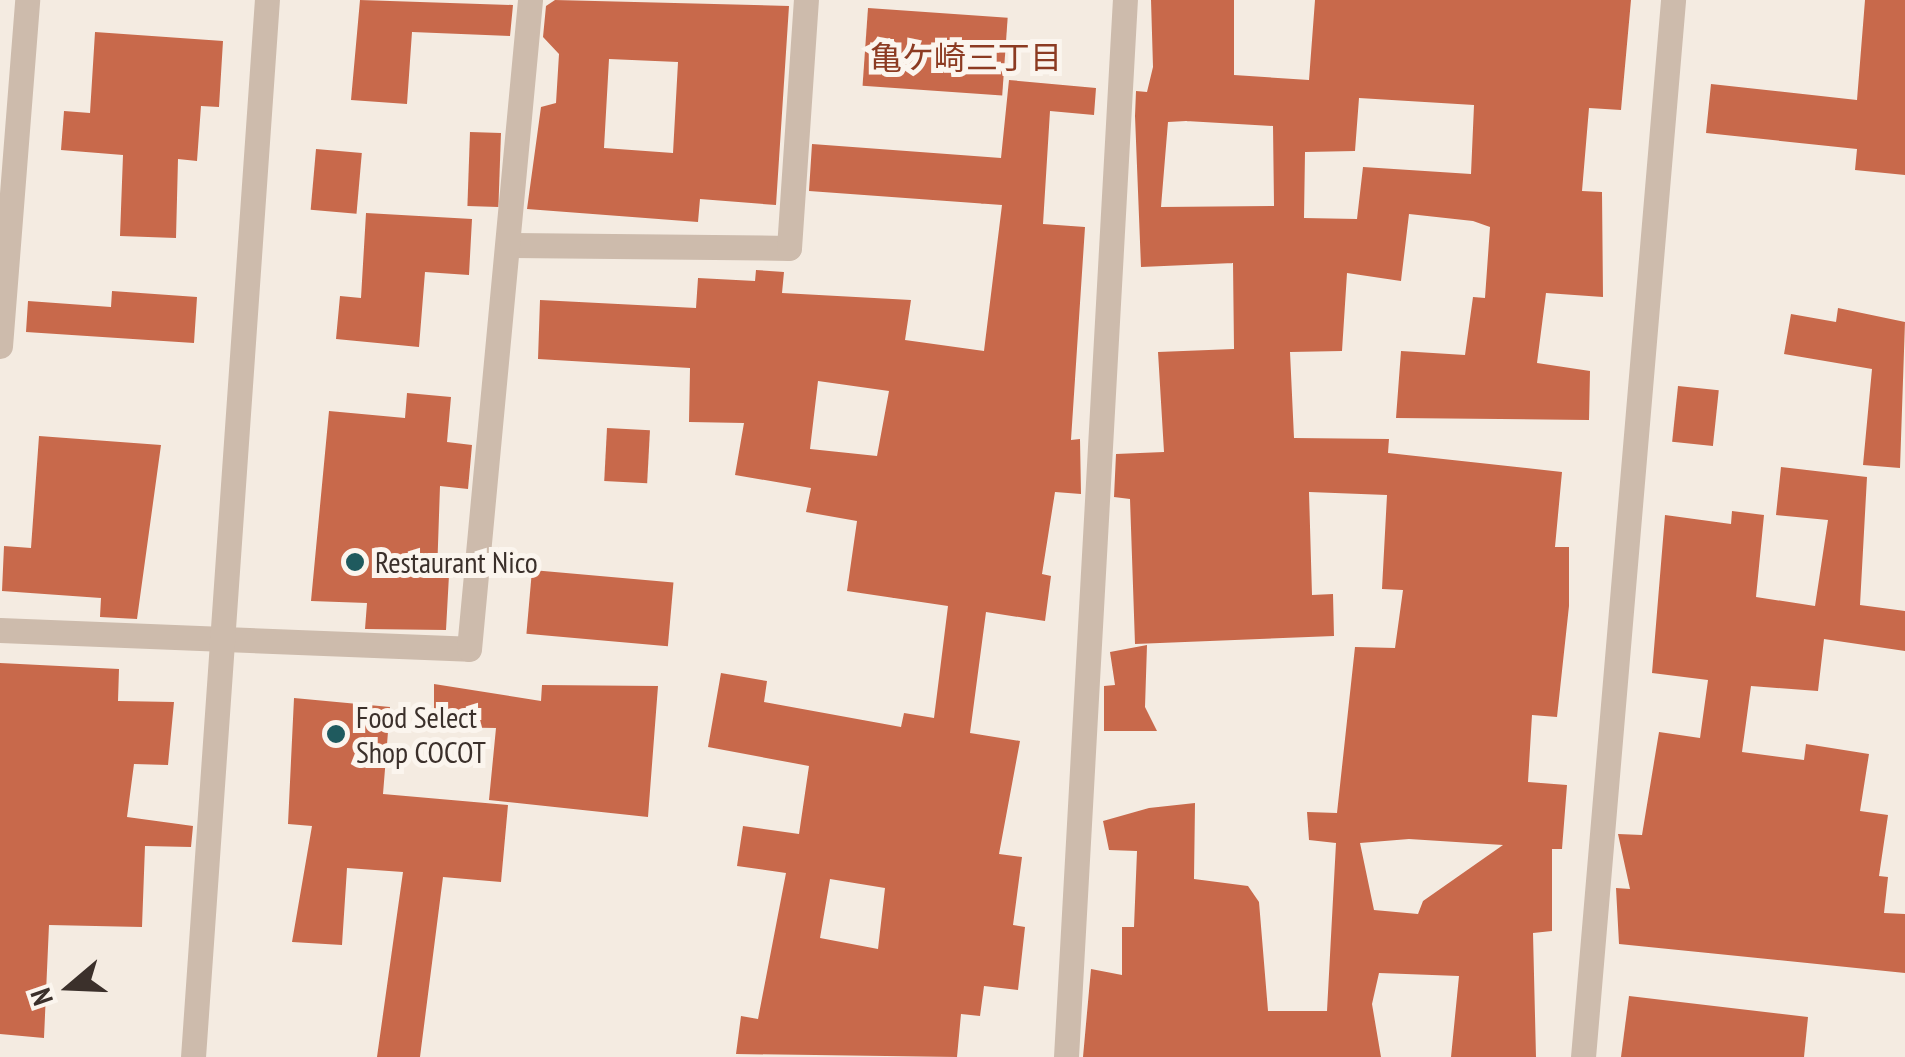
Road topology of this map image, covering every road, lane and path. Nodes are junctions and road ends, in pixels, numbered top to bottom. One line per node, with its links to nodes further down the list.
1 (27, 0): 7 (street)
2 (268, 0): 11 (street)
3 (530, 0): 8 (street)
4 (806, 0): 8 (street)
5 (1125, 0): 13 (street)
6 (1673, 0): 14 (street)
7 (8, 150): 9 (street)
8 (514, 244): 11 (street)
9 (0, 346)
10 (0, 630): 11 (street)
11 (222, 644): 12 (street)
12 (193, 1057)
13 (1066, 1057)
14 (1583, 1057)

